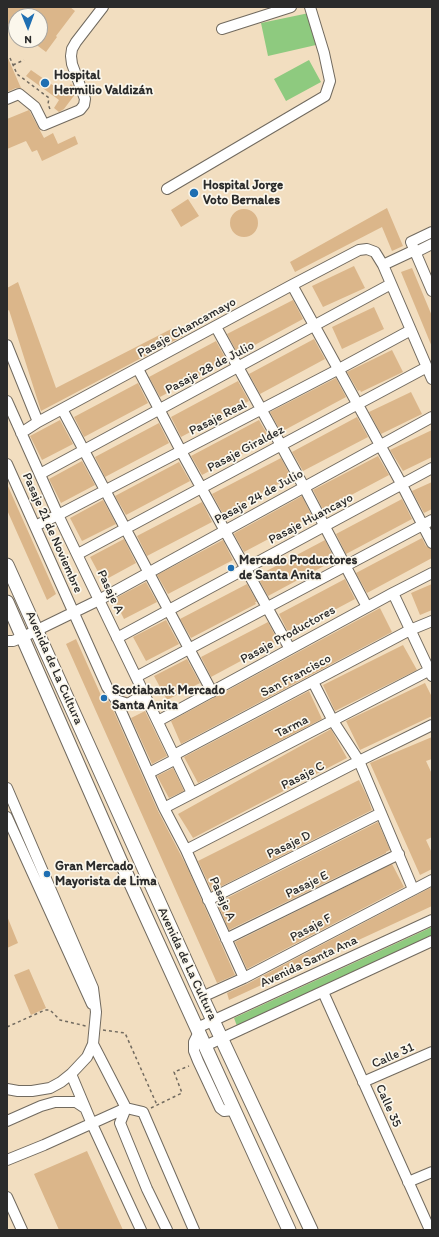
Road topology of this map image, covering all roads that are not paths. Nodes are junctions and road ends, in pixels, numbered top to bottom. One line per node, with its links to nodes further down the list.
1 (102, 7): 5 (street)
2 (291, 7): 4 (street)
3 (310, 7): 6 (street)
4 (222, 29)
5 (7, 99)
6 (167, 189)
7 (432, 232): 9 (street)
8 (432, 244): 9 (street)
9 (414, 248): 10 (street); 13 (street)
10 (383, 265): 11 (street); 12 (street, Pasaje Chancamayo)
11 (391, 284): 14 (street, Pasaje 28 de Julio); 16 (street)
12 (292, 285): 14 (street); 15 (street, Pasaje Chancamayo)
13 (432, 291)
14 (315, 326): 18 (street, Pasaje 28 de Julio); 21 (street)
15 (216, 327): 18 (street); 20 (street, Pasaje Chancamayo)
16 (411, 330): 19 (street); 21 (street, Pasaje Real)
17 (7, 345): 29 (street)
18 (239, 367): 26 (street); 27 (street, Pasaje 28 de Julio)
19 (427, 367): 22 (street); 24 (street, Pasaje Giraldez)
20 (138, 369): 25 (street, Pasaje Chancamayo); 27 (street)
21 (339, 369): 24 (street); 26 (street, Pasaje Real)
22 (432, 379)
23 (7, 401): 30 (street, Pasaje A)
24 (358, 404): 31 (street, Pasaje Giraldez); 32 (street)
25 (62, 409): 29 (street, Pasaje Chancamayo); 33 (street)
26 (262, 409): 31 (street); 34 (street, Pasaje Real)
27 (159, 410): 33 (street, Pasaje 28 de Julio); 34 (street)
28 (432, 417): 32 (street, Pasaje 24 de Julio)
29 (38, 422): 30 (street, Pasaje Chancamayo)
30 (21, 433): 37 (street, Pasaje A)
31 (281, 445): 39 (street); 40 (street, Pasaje Giraldez)
32 (380, 445): 38 (street); 39 (street, Pasaje 24 de Julio)
33 (84, 451): 37 (street, Pasaje 28 de Julio); 41 (street)
34 (181, 451): 40 (street); 41 (street, Pasaje Real)
35 (7, 464): 44 (street, Pasaje 21 de Noviembre)
36 (432, 468): 38 (street, Pasaje Huancayo)
37 (40, 474): 42 (street, Pasaje A)
38 (402, 485): 43 (street); 45 (street, Pasaje Huancayo)
39 (304, 487): 45 (street); 47 (street, Pasaje 24 de Julio)
40 (201, 488): 46 (street, Pasaje Giraldez); 47 (street)
41 (105, 491): 42 (street, Pasaje Real); 46 (street)
42 (58, 515): 44 (street, Pasaje Real); 49 (street, Pasaje A)
43 (428, 523): 48 (street); 51 (street)
44 (35, 526): 61 (street, Pasaje 21 de Noviembre)
45 (325, 526): 51 (street); 52 (street, Pasaje Huancayo)
46 (125, 528): 49 (street, Pasaje Giraldez); 53 (street)
47 (225, 530): 52 (street); 53 (street, Pasaje 24 de Julio)
48 (432, 543)
49 (78, 554): 56 (street, Pasaje A)
50 (7, 565): 63 (main road, Avenida de La Cultura)
51 (345, 566): 58 (street); 59 (street)
52 (246, 568): 58 (street); 60 (street, Pasaje Huancayo)
53 (149, 572): 56 (street, Pasaje 24 de Julio); 60 (street)
54 (432, 573): 55 (street, Pasaje Productores)
55 (393, 593): 59 (street, Pasaje Productores); 64 (street)
56 (99, 600): 61 (street, Pasaje 24 de Julio); 66 (street, Pasaje A)
57 (7, 602): 65 (main road, Avenida de La Cultura)
58 (267, 607): 68 (street); 69 (street)
59 (367, 607): 69 (street, Pasaje Productores)
60 (170, 610): 66 (street, Pasaje Huancayo); 68 (street)
61 (74, 612): 63 (street, Pasaje 24 de Julio); 75 (street, Pasaje 21 de Noviembre)
62 (432, 621): 64 (street, San Francisco)
63 (37, 630): 65 (street, Pasaje 24 de Julio); 97 (main road, Avenida de La Cultura)
64 (410, 630): 70 (street); 72 (street, San Francisco)
65 (23, 637): 67 (street, Pasaje 24 de Julio); 100 (main road, Avenida de La Cultura)
66 (117, 638): 71 (street, Pasaje A)
67 (7, 641)
68 (190, 648): 71 (street); 73 (street)
69 (290, 649): 73 (street, Pasaje Productores)
70 (431, 672): 77 (street, Tarma)
71 (136, 677): 74 (street, Pasaje A)
72 (313, 682): 77 (street); 79 (street, San Francisco)
73 (212, 692): 76 (street, Pasaje Productores)
74 (144, 694): 75 (street); 76 (street, Pasaje A)
75 (116, 700): 81 (street, Pasaje A)
76 (158, 721): 79 (street, Pasaje A)
77 (333, 721): 80 (street); 83 (street, Tarma)
78 (432, 725): 80 (street, Pasaje C)
79 (175, 757): 81 (street, San Francisco); 83 (street, Pasaje A)
80 (359, 761): 85 (street); 87 (street, Pasaje C)
81 (149, 773): 84 (street, Pasaje A)
82 (7, 788): 98 (street)
83 (192, 793): 84 (street, Tarma)
84 (164, 808): 87 (street, Pasaje A)
85 (381, 813): 88 (street); 91 (street, Pasaje D)
86 (7, 816): 98 (street)
87 (186, 850): 91 (street, Pasaje A)
88 (399, 854): 90 (street); 93 (street, Pasaje E)
89 (432, 880): 90 (street, Pasaje F)
90 (413, 889): 95 (street, Pasaje F)
91 (208, 900): 93 (street, Pasaje A)
92 (432, 920): 99 (street, Avenida Santa Ana)
93 (226, 940): 95 (street, Pasaje A)
94 (432, 941): 96 (street)
95 (244, 978): 97 (street, Pasaje F)
96 (323, 992): 101 (street); 106 (street, Calle 35)
97 (202, 997): 99 (main road, Avenida de La Cultura)
98 (96, 1012): 102 (street)
99 (213, 1021): 100 (street, Avenida Santa Ana); 101 (main road, Avenida de La Cultura)
100 (198, 1030): 103 (main road, Avenida de La Cultura); 110 (street)
101 (222, 1039): 103 (street); 122 (main road, Avenida de La Cultura)
102 (93, 1044): 105 (street); 109 (street)
103 (205, 1046): 110 (main road, Avenida de La Cultura)
104 (432, 1052): 106 (street, Calle 31)
105 (71, 1074): 107 (street); 108 (street)
106 (364, 1082): 115 (street, Calle 35)
107 (7, 1089)
108 (85, 1108): 111 (street); 112 (street)
109 (126, 1108): 112 (street); 119 (street); 120 (street)
110 (234, 1110): 121 (main road, Avenida de La Cultura)
111 (7, 1122)
112 (92, 1124): 113 (street); 118 (street)
113 (7, 1160)
114 (432, 1172): 115 (street)
115 (408, 1182): 123 (street, Calle 35)
116 (8, 1200): 117 (street)
117 (22, 1230)
118 (141, 1230)
119 (167, 1230)
120 (194, 1230)
121 (289, 1230)
122 (311, 1230)
123 (430, 1230)

